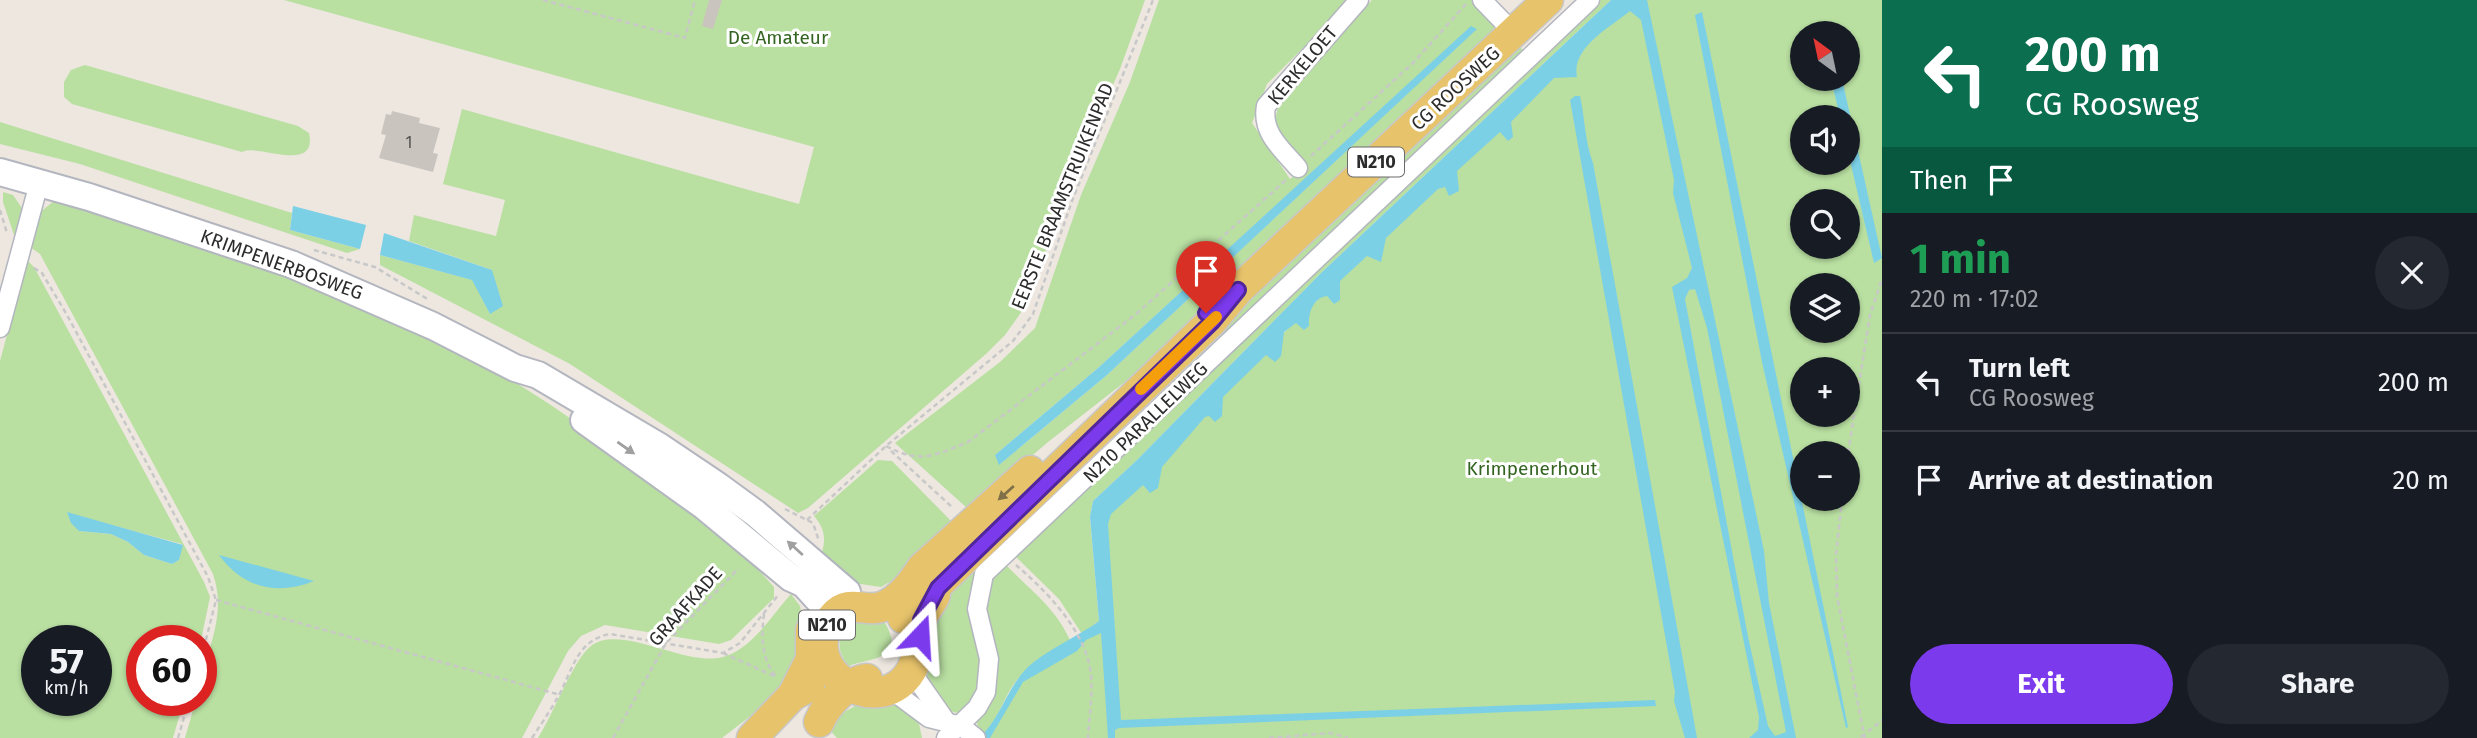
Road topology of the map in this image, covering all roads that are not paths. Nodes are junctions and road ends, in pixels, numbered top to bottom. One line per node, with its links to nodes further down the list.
1 (1359, 0): 6 (street, KERKELOET)
2 (1482, 0): 5 (street)
3 (1548, 0): 5 (main road, CG ROOSWEG / N210)
4 (1590, 0): 16 (street, N210 PARALLELWEG)
5 (1514, 33): 11 (main road, CG ROOSWEG / N210)
6 (1298, 169)
7 (0, 172): 8 (main road, KRIMPENERBOSWEG)
8 (38, 183): 9 (street); 10 (main road, KRIMPENERBOSWEG)
9 (0, 328)
10 (515, 368): 12 (main road, KRIMPENERBOSWEG, one-way to 12); 12 (main road, KRIMPENERBOSWEG, one-way to 10)
11 (930, 578): 13 (main road, CG ROOSWEG / N210); 13 (main road, CG ROOSWEG / N210)
12 (830, 608): 13 (main road, N210); 14 (main road, N210)
13 (898, 611): 14 (main road, N210)
14 (865, 675): 15 (main road); 16 (street); 16 (street); 17 (main road, N210)
15 (810, 730)
16 (960, 731)
17 (752, 738)

